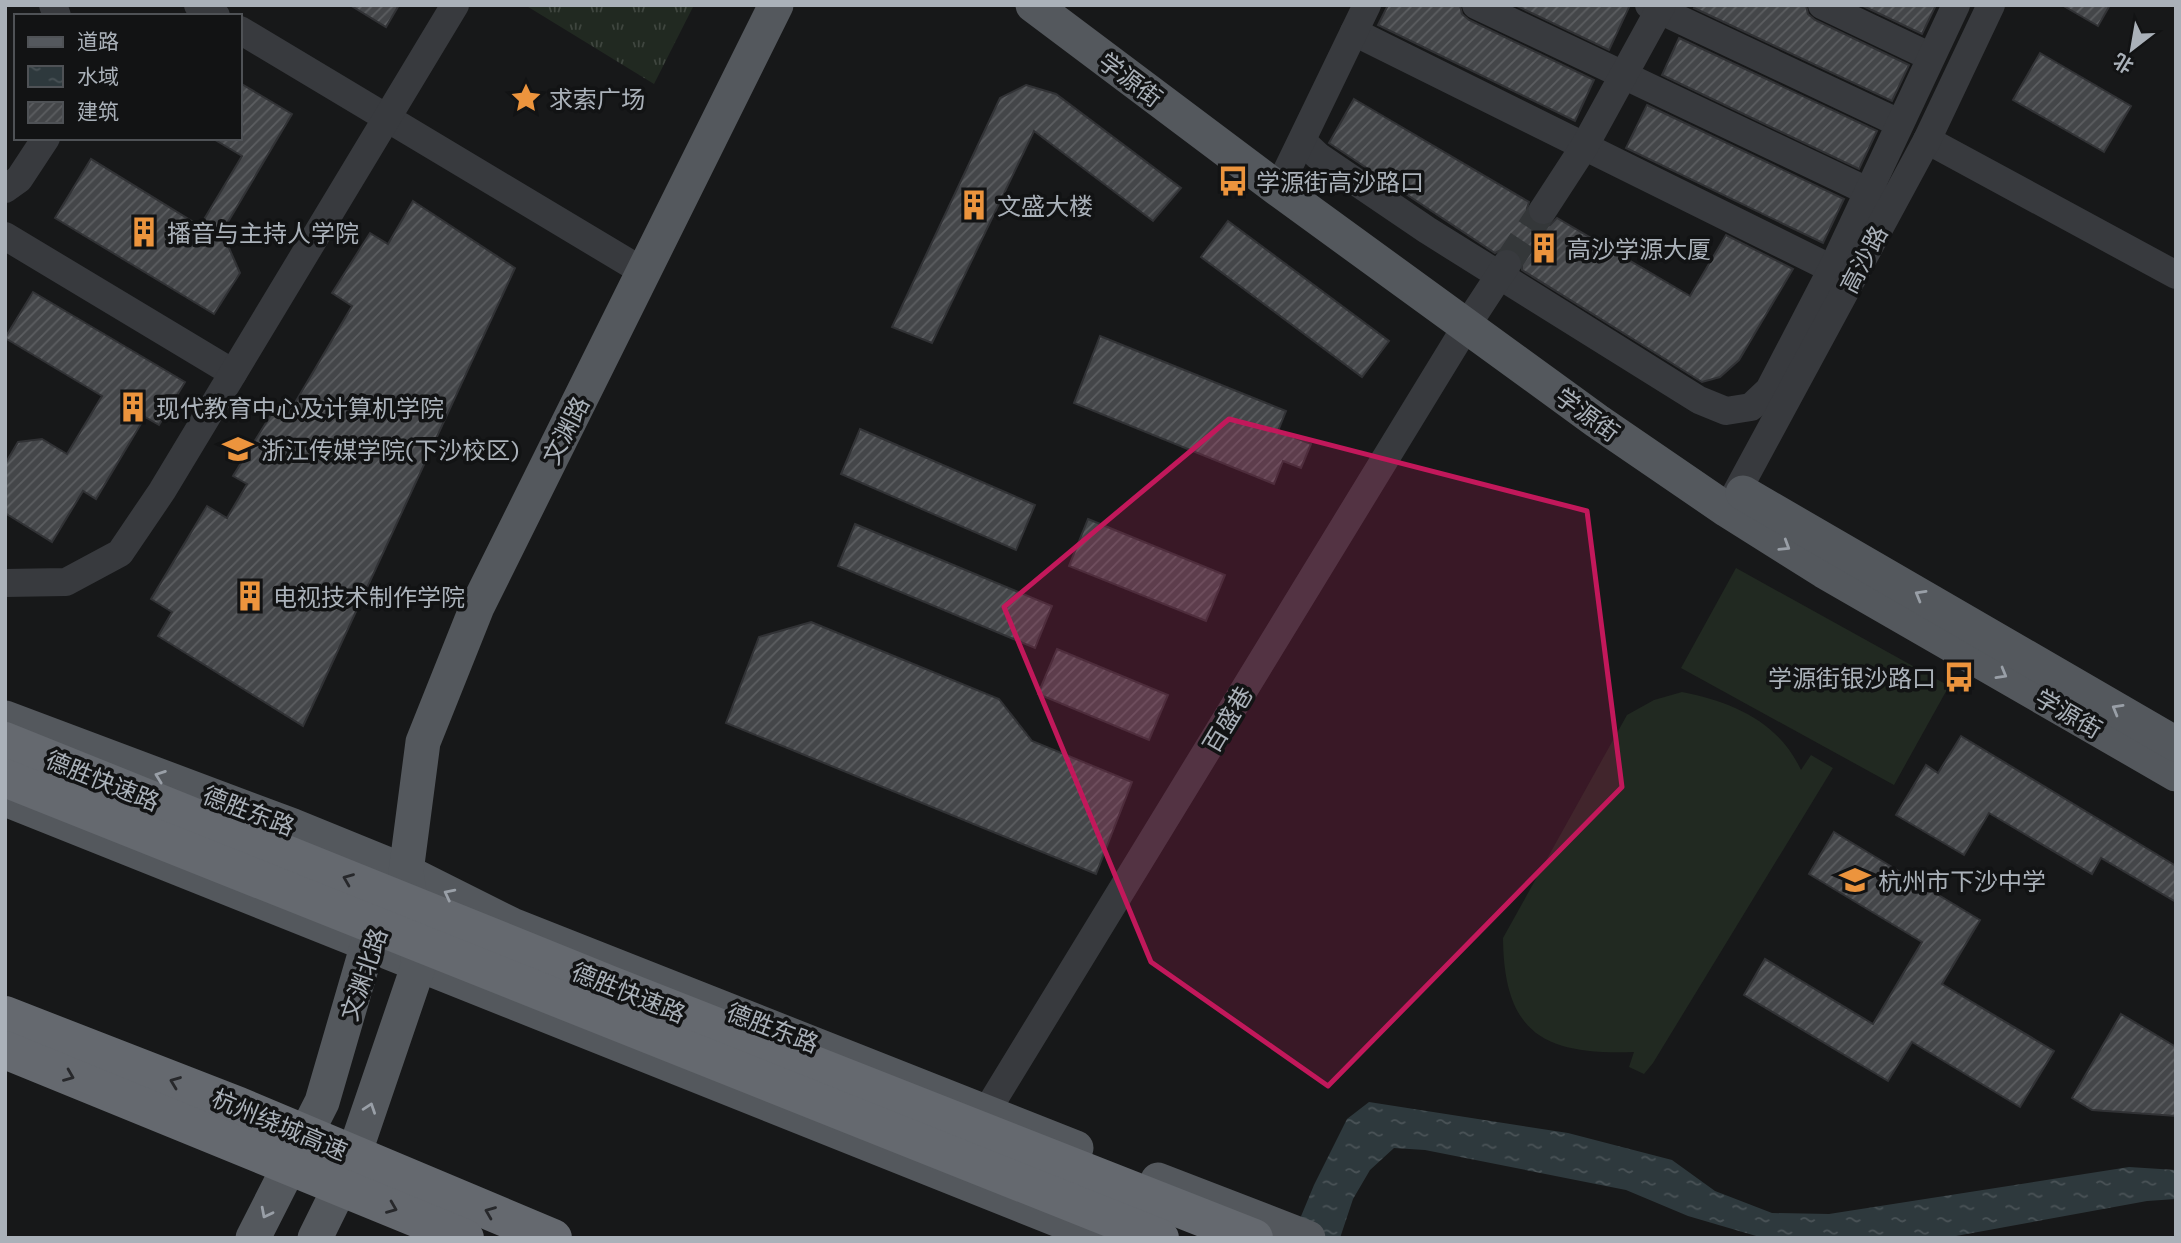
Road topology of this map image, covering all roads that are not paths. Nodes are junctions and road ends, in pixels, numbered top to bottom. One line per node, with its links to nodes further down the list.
1 (455, 5): 15 (street)
2 (776, 5): 28 (main road, 文渊路)
3 (1033, 5): 20 (main road, 学源街)
4 (1069, 5): 20 (main road, 学源街)
5 (1367, 5): 12 (street)
6 (1476, 5): 14 (street)
7 (1822, 5): 13 (street)
8 (1955, 5): 13 (street)
9 (1991, 5): 18 (street, 高沙路)
10 (1656, 7): 14 (street); 16 (street)
11 (242, 31): 15 (street)
12 (1354, 32): 19 (street); 20 (street)
13 (1931, 57): 16 (street)
14 (1625, 75): 19 (street); 22 (street)
15 (386, 118): 28 (street); 31 (street)
16 (1899, 123): 22 (street)
17 (45, 140): 21 (street)
18 (1927, 140): 23 (street, 高沙路); 29 (street)
19 (1584, 147): 24 (street); 26 (street)
20 (1289, 167): 27 (street); 30 (main road, 学源街)
21 (5, 189)
22 (1867, 192): 23 (street); 26 (street)
23 (1894, 203): 32 (street, 高沙路)
24 (1542, 210)
25 (5, 236): 31 (street)
26 (1832, 268): 27 (street)
27 (1503, 270): 30 (street, 百盛巷)
28 (644, 272): 41 (main road, 文渊路)
29 (2176, 275)
30 (1471, 319): 32 (main road, 学源街); 46 (street, 百盛巷)
31 (233, 373): 33 (street)
32 (1732, 500): 37 (main road, 学源街, one-way to 32); 38 (main road, 学源街, one-way to 38)
33 (5, 583)
34 (5, 718): 41 (main road, 德胜东路, one-way to 34)
35 (5, 727): 40 (highway)
36 (5, 741): 40 (highway, 德胜快速路)
37 (2176, 744)
38 (2176, 774)
39 (9, 785): 42 (main road); 52 (highway, 德胜快速路)
40 (121, 788): 53 (highway, 德胜快速路, one-way to 40)
41 (406, 872): 42 (main road, 文渊北路); 43 (main road, 文渊北路); 46 (main road, 德胜东路, one-way to 41)
42 (368, 944): 43 (main road); 48 (main road, 文渊北路, one-way to 48)
43 (419, 964): 49 (main road, 文渊北路, one-way to 43); 51 (main road)
44 (5, 1015): 50 (highway, 杭州绕城高速, one-way to 44)
45 (5, 1050): 47 (highway, 杭州绕城高速, one-way to 47)
46 (986, 1112): 54 (main road, 德胜东路)
47 (457, 1234)
48 (254, 1238)
49 (315, 1238)
50 (553, 1238)
51 (1104, 1238)
52 (1160, 1238)
53 (1254, 1238)
54 (1308, 1238)

